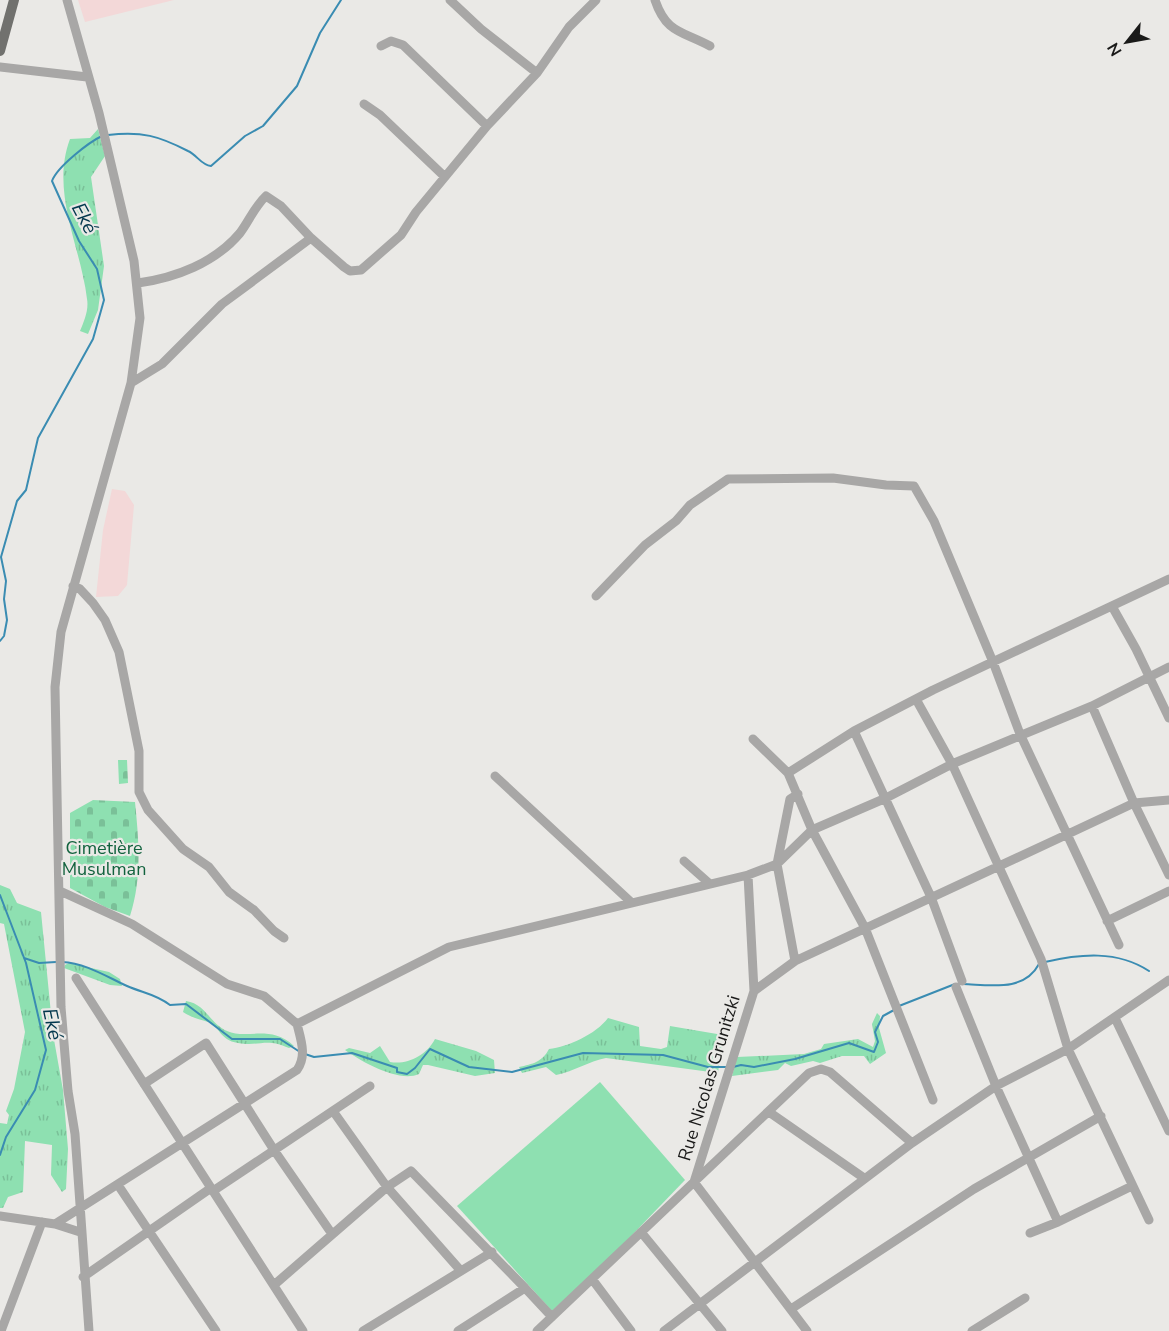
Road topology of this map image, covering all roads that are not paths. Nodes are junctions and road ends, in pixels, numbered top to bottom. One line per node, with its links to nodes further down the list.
1 (14, 0): 8 (main road)
2 (67, 0): 11 (street)
3 (450, 0): 10 (street)
4 (596, 0): 10 (street)
5 (655, 0): 7 (street)
6 (381, 46): 13 (street)
7 (710, 46)
8 (0, 51)
9 (0, 68): 11 (street)
10 (537, 73): 13 (street)
11 (87, 76): 16 (street)
12 (364, 104): 14 (street)
13 (487, 126): 14 (street)
14 (445, 177): 15 (street)
15 (311, 238): 16 (street); 17 (street)
16 (138, 283): 17 (street)
17 (131, 383): 19 (street)
18 (1169, 579): 21 (street)
19 (73, 586): 46 (street); 52 (street)
20 (596, 596): 22 (street)
21 (1113, 608): 22 (street); 24 (street)
22 (993, 662): 25 (street); 29 (street)
23 (1169, 667): 24 (street)
24 (1149, 677): 26 (street); 27 (street)
25 (917, 701): 28 (street); 31 (street)
26 (1092, 706): 29 (street); 37 (street)
27 (1169, 718)
28 (854, 731): 32 (street); 35 (street)
29 (1020, 734): 31 (street); 39 (street)
30 (753, 740): 32 (street)
31 (952, 764): 35 (street); 42 (street)
32 (788, 773): 34 (street)
33 (495, 776): 49 (street)
34 (798, 794): 38 (street); 41 (street)
35 (886, 798): 38 (street); 48 (street)
36 (1169, 800): 37 (street)
37 (1134, 803): 39 (street); 44 (street)
38 (812, 830): 41 (street); 51 (street)
39 (1068, 834): 42 (street); 50 (street)
40 (684, 861): 45 (street)
41 (777, 864): 43 (street); 54 (street)
42 (999, 866): 48 (street); 60 (street)
43 (748, 875): 45 (street); 57 (street, Rue Nicolas Grunitzki)
44 (1169, 875)
45 (710, 884): 49 (street)
46 (60, 891): 59 (street); 82 (street)
47 (1169, 891): 50 (street)
48 (931, 897): 51 (street); 63 (street)
49 (632, 903): 59 (street)
50 (1107, 921): 53 (street)
51 (865, 928): 54 (street); 64 (street)
52 (284, 938)
53 (1119, 945)
54 (795, 961): 57 (street)
55 (76, 978): 61 (street)
56 (1169, 980): 58 (street)
57 (753, 991): 77 (street, Rue Nicolas Grunitzki)
58 (1115, 1018): 60 (street); 68 (street)
59 (297, 1024): 66 (street)
60 (1068, 1048): 63 (street); 70 (street)
61 (144, 1084): 66 (street); 72 (street)
62 (370, 1086): 67 (street)
63 (996, 1086): 73 (street); 75 (street)
64 (933, 1100)
65 (1169, 1104): 68 (street)
66 (244, 1105): 72 (street); 74 (street)
67 (333, 1111): 74 (street); 80 (street)
68 (1159, 1111): 71 (street)
69 (769, 1112): 73 (street); 76 (street); 77 (street)
70 (1101, 1116): 75 (street); 79 (street)
71 (1169, 1131)
72 (182, 1143): 78 (street); 81 (street)
73 (912, 1143): 76 (street)
74 (274, 1150): 81 (street); 92 (street)
75 (1029, 1156): 86 (street); 102 (street)
76 (864, 1178): 94 (street)
77 (694, 1182): 89 (street, Rue Nicolas Grunitzki); 94 (street)
78 (118, 1185): 82 (street); 90 (street)
79 (1132, 1186): 84 (street); 86 (street)
80 (387, 1187): 92 (street); 93 (street); 95 (street)
81 (212, 1190): 90 (street); 98 (street)
82 (79, 1208): 87 (street); 88 (street)
83 (0, 1216): 85 (street)
84 (1149, 1220)
85 (42, 1222): 87 (street); 103 (street)
86 (1058, 1222): 91 (street)
87 (55, 1224): 88 (street)
88 (80, 1232): 96 (street)
89 (641, 1232): 97 (street, Rue Nicolas Grunitzki); 101 (street)
90 (150, 1233): 96 (street); 107 (street)
91 (1030, 1233)
92 (332, 1234): 98 (street)
93 (492, 1252): 95 (street); 99 (street)
94 (756, 1261): 101 (street); 102 (street)
95 (461, 1271): 109 (street)
96 (83, 1277): 106 (street)
97 (592, 1279): 104 (street, Rue Nicolas Grunitzki); 112 (street)
98 (274, 1285): 108 (street)
99 (525, 1288): 104 (street); 110 (street)
100 (1025, 1298): 116 (street)
101 (699, 1302): 113 (street); 114 (street)
102 (791, 1309): 115 (street)
103 (3, 1317): 105 (street)
104 (552, 1317): 111 (street, Rue Nicolas Grunitzki)
105 (1, 1331)
106 (89, 1331)
107 (216, 1331)
108 (303, 1331)
109 (363, 1331)
110 (458, 1331)
111 (537, 1331)
112 (631, 1331)
113 (664, 1331)
114 (722, 1331)
115 (807, 1331)
116 (972, 1331)

